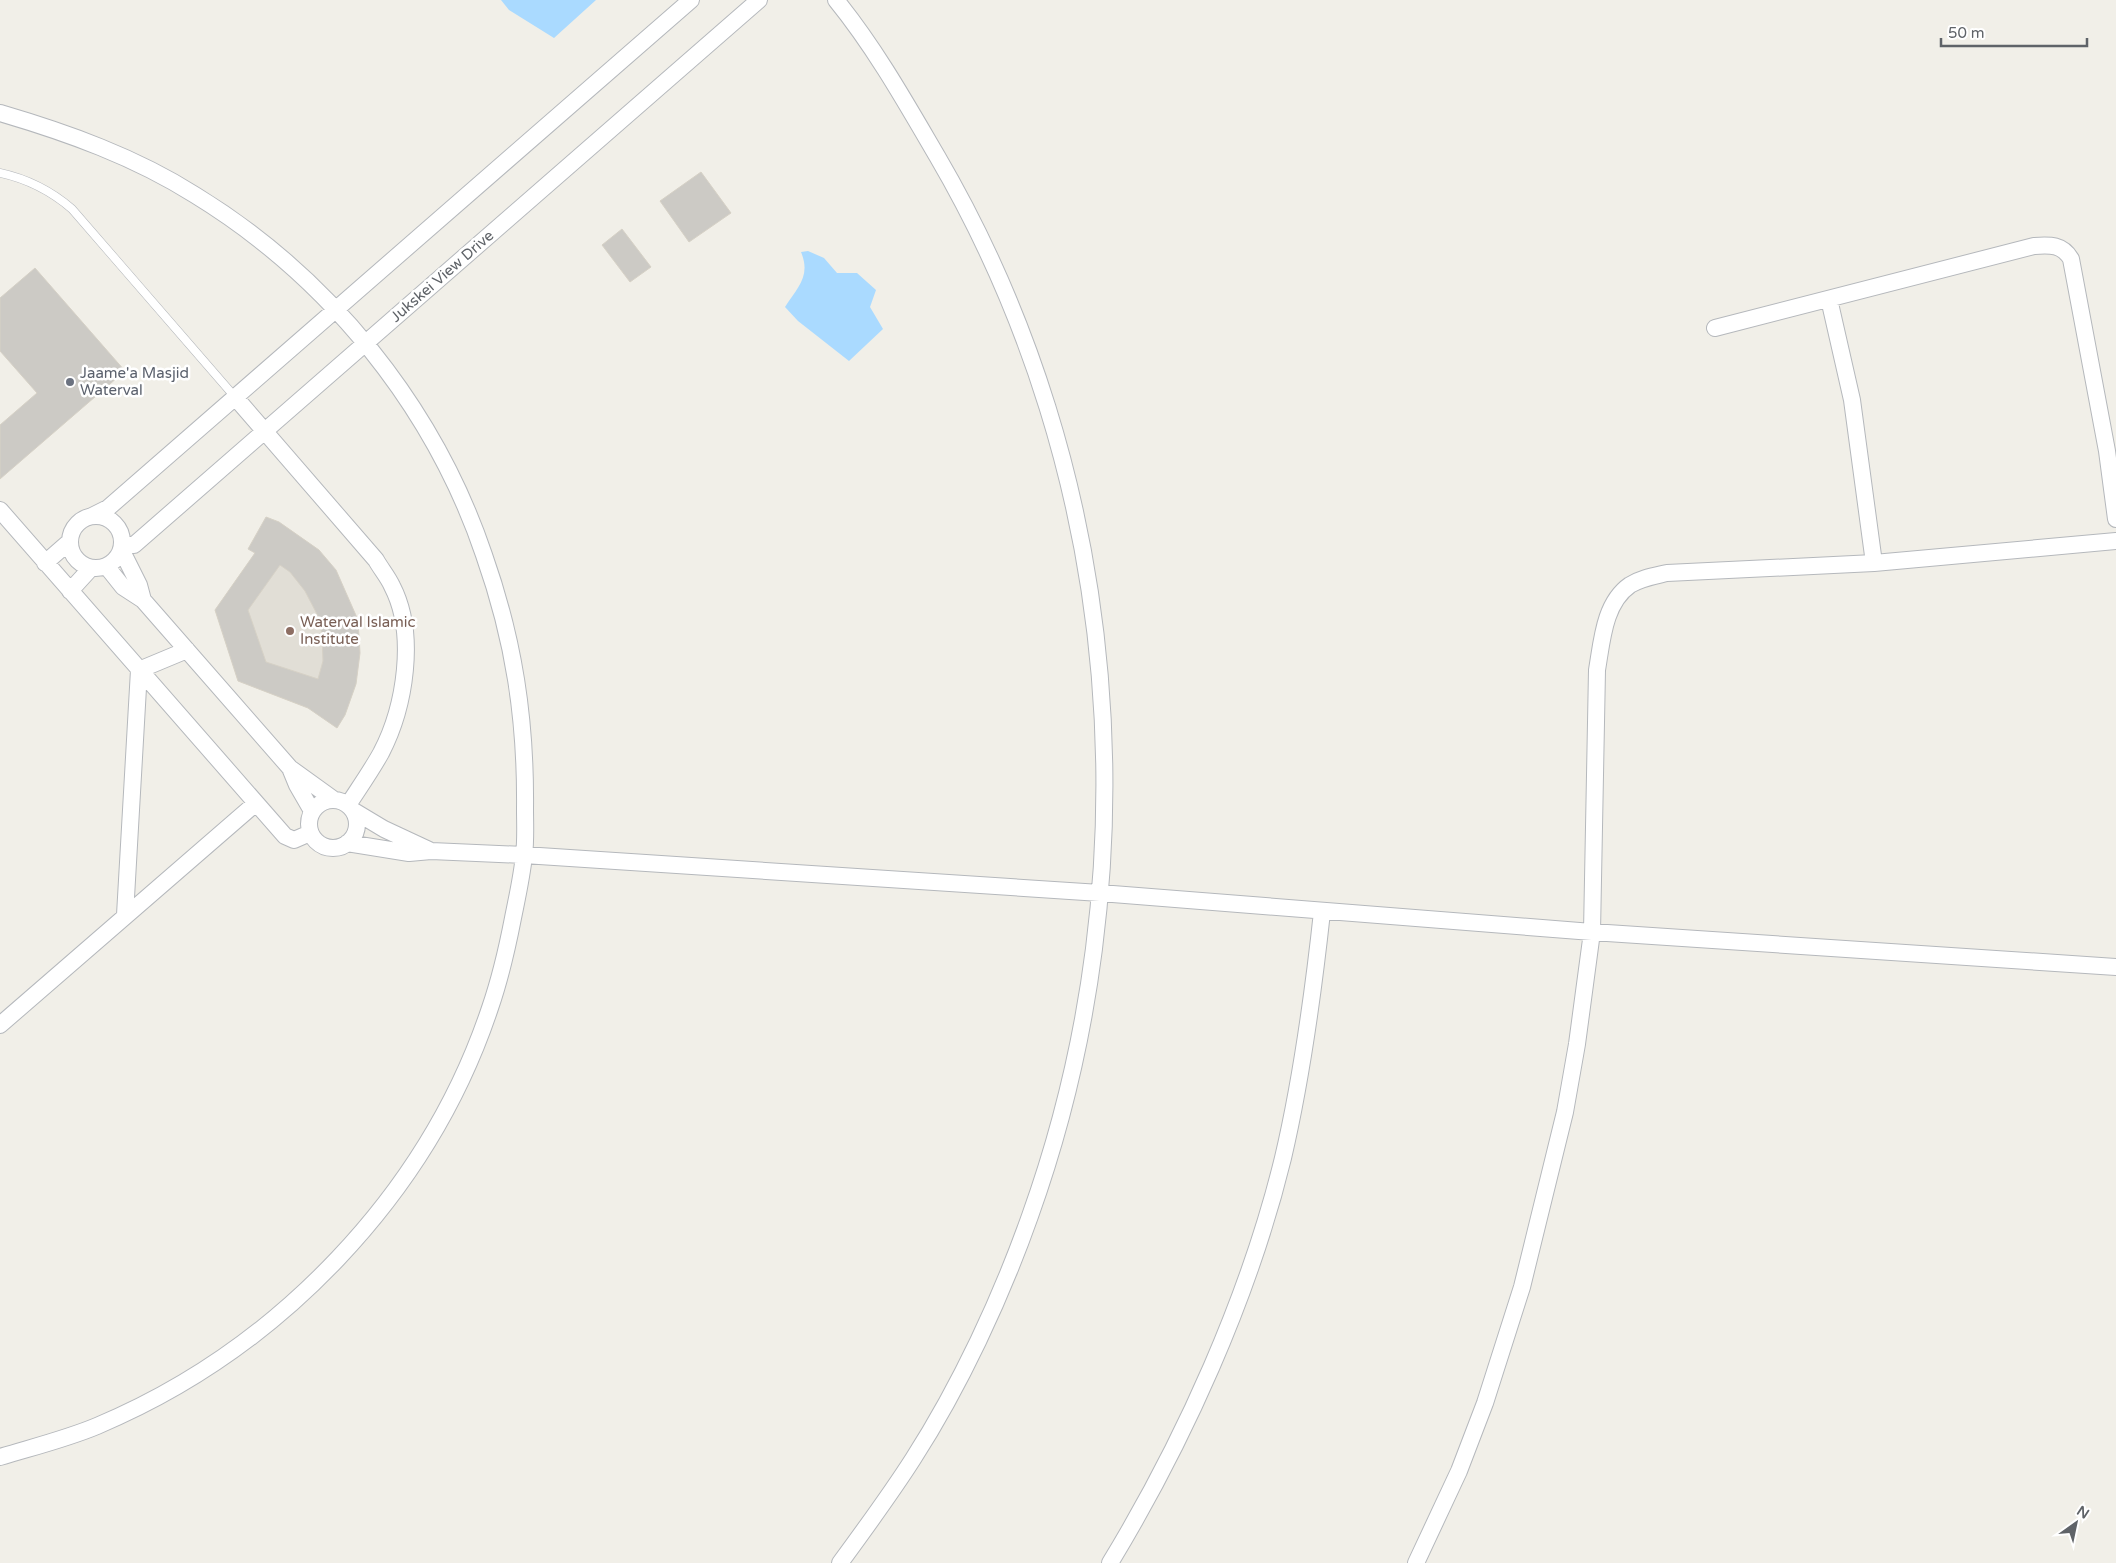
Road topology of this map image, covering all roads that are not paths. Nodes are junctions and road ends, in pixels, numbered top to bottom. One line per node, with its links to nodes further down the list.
1 (691, 0): 7 (street)
2 (759, 0): 9 (street, Jukskei View Drive)
3 (836, 0): 35 (street)
4 (0, 113): 7 (street)
5 (2, 176): 10 (lane)
6 (1828, 299): 8 (street); 12 (street); 20 (street)
7 (336, 308): 9 (street); 10 (street)
8 (1715, 328)
9 (365, 342): 11 (street, Jukskei View Drive); 34 (street)
10 (235, 397): 11 (street); 14 (street)
11 (265, 431): 18 (street, Jukskei View Drive); 29 (street)
12 (2112, 450): 15 (street)
13 (0, 510): 19 (street)
14 (92, 516): 17 (street); 18 (street)
15 (2116, 519)
16 (2116, 541): 20 (street)
17 (70, 542): 19 (street); 21 (street)
18 (122, 548): 21 (street); 23 (street)
19 (45, 562): 22 (street)
20 (1874, 564): 38 (street)
21 (99, 568): 22 (street); 23 (street)
22 (70, 591): 25 (street)
23 (143, 600): 24 (street)
24 (187, 650): 25 (street); 26 (street)
25 (139, 670): 28 (street); 37 (street)
26 (290, 768): 27 (street); 30 (street)
27 (333, 799): 29 (street); 30 (street)
28 (256, 803): 31 (street); 37 (street)
29 (351, 808): 32 (street); 33 (street)
30 (312, 811): 31 (street)
31 (310, 832): 32 (street)
32 (347, 843): 33 (street)
33 (431, 851): 34 (street)
34 (524, 855): 35 (street); 41 (street)
35 (1100, 893): 36 (street); 42 (street)
36 (1322, 912): 38 (street); 43 (street)
37 (125, 915): 40 (street)
38 (1592, 932): 39 (street); 44 (street)
39 (2116, 967)
40 (0, 1025)
41 (0, 1456)
42 (840, 1563)
43 (1110, 1563)
44 (1416, 1563)

